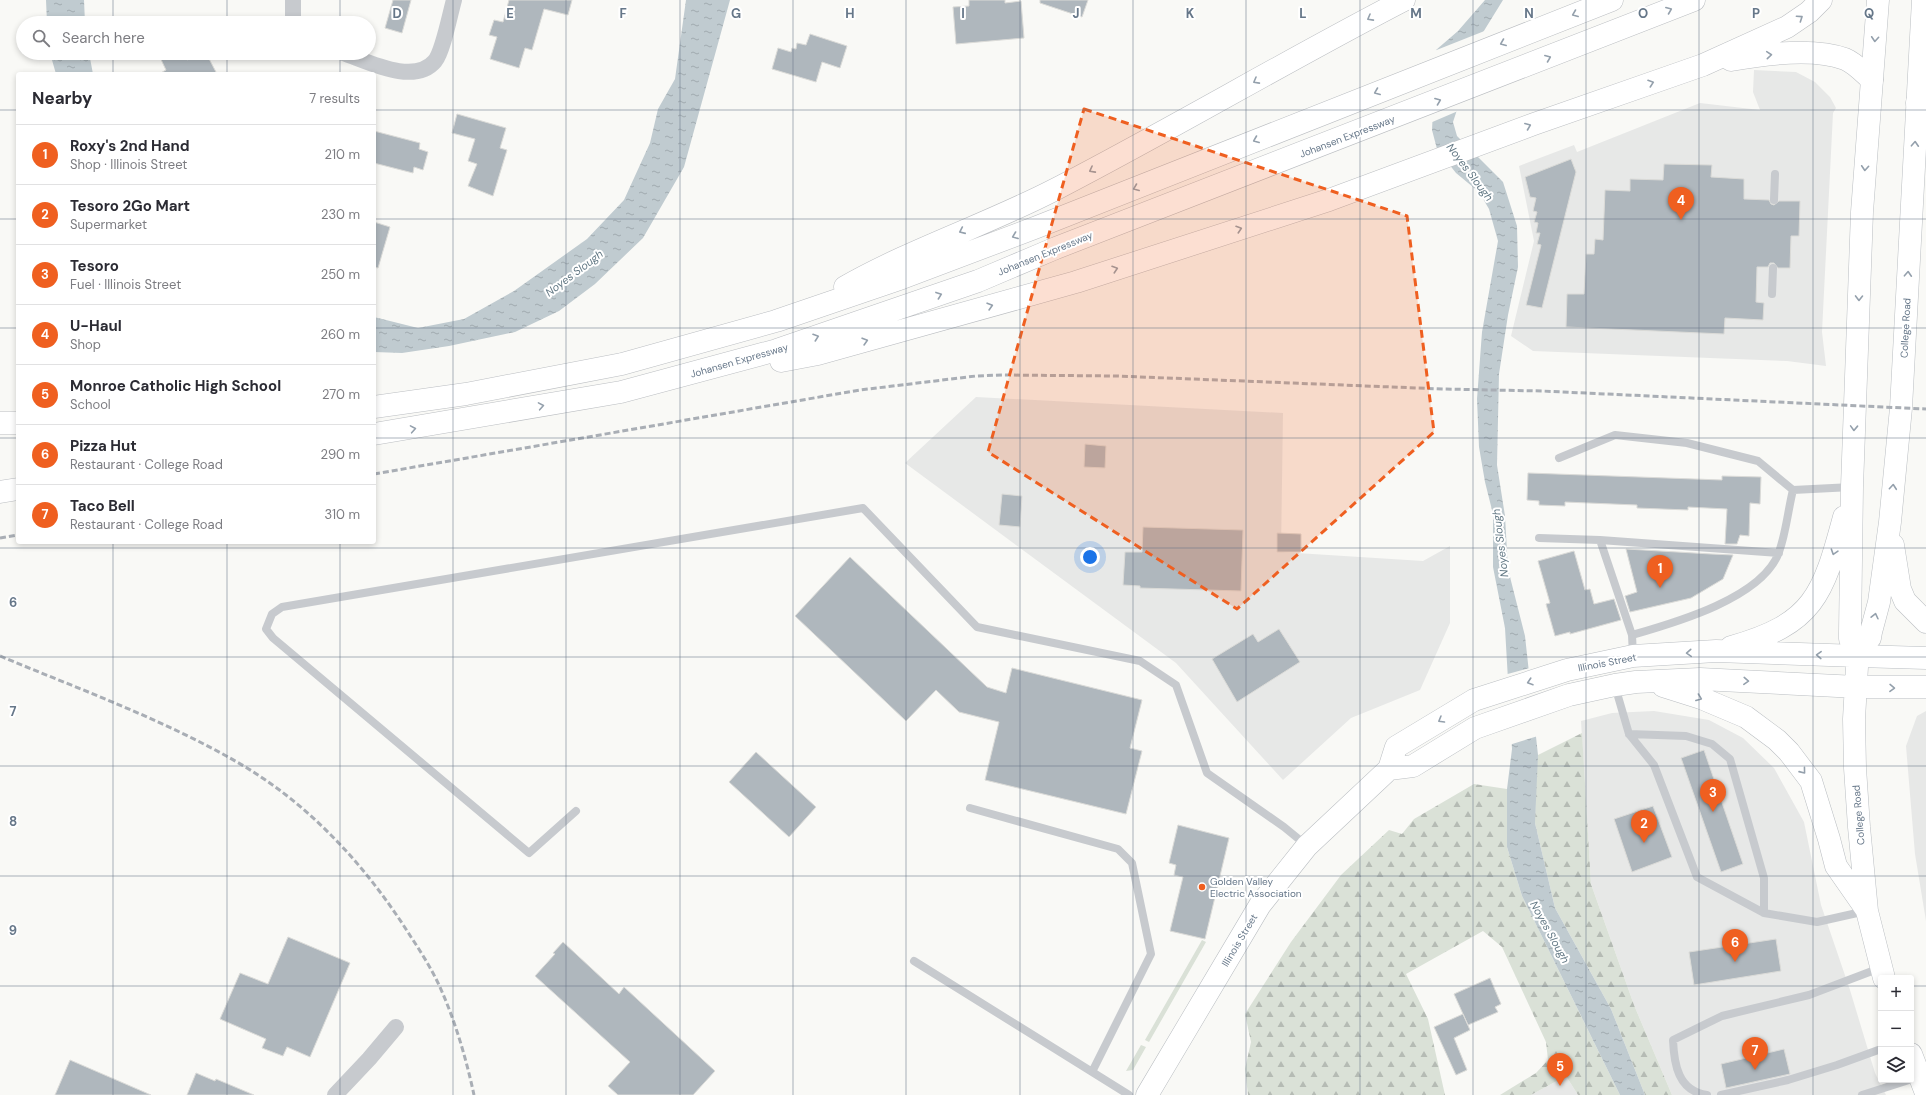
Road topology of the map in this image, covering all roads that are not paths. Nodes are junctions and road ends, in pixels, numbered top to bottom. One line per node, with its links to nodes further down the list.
1 (454, 0): 10 (street)
2 (1404, 0): 19 (main road, one-way to 19)
3 (1612, 0): 19 (main road, one-way to 19)
4 (1694, 0): 20 (main road, Johansen Expressway, one-way to 4)
5 (1821, 0): 11 (main road, one-way to 5)
6 (1878, 0): 13 (main road, College Road, one-way to 13)
7 (1923, 0): 14 (main road, College Road)
8 (293, 1): 9 (street)
9 (293, 16)
10 (364, 60)
11 (1703, 65): 13 (main road, one-way to 13); 20 (main road, one-way to 11)
12 (1926, 68): 14 (main road)
13 (1872, 80): 26 (main road, College Road, one-way to 26)
14 (1917, 103): 30 (main road, College Road, one-way to 14)
15 (1775, 174): 16 (lane)
16 (1774, 200)
17 (1772, 268): 18 (lane)
18 (1772, 294)
19 (776, 321): 21 (main road)
20 (622, 392): 24 (main road, Johansen Expressway, one-way to 20)
21 (376, 408)
22 (0, 423): 23 (main road)
23 (16, 423)
24 (376, 434)
25 (1559, 458): 28 (lane)
26 (1852, 487): 28 (lane); 36 (main road, one-way to 36); 37 (main road, College Road)
27 (16, 489): 29 (main road)
28 (1793, 490): 33 (lane)
29 (0, 492)
30 (1890, 522): 34 (main road); 37 (main road, College Road, one-way to 30)
31 (1539, 538): 32 (lane)
32 (1600, 540): 33 (lane); 35 (lane)
33 (1779, 553): 35 (lane)
34 (1926, 622)
35 (1632, 635): 38 (lane)
36 (1716, 651): 37 (main road, Illinois Street, one-way to 36); 38 (main road, Illinois Street, one-way to 38)
37 (1858, 653): 39 (main road, Illinois Street); 42 (main road, College Road)
38 (1633, 656): 45 (main road, Illinois Street, one-way to 45)
39 (1926, 658)
40 (1649, 681): 41 (main road); 42 (main road, one-way to 42); 49 (main road, one-way to 49)
41 (1615, 685): 44 (lane); 45 (main road)
42 (1857, 687): 43 (main road, one-way to 43); 49 (main road, College Road)
43 (1926, 687)
44 (1629, 734): 50 (lane); 50 (lane)
45 (1389, 769): 48 (main road, Illinois Street)
46 (970, 808): 56 (lane)
47 (576, 811): 48 (lane)
48 (1307, 846): 60 (main road, Illinois Street)
49 (1867, 911): 50 (lane); 52 (main road, College Road)
50 (1764, 913)
51 (914, 961): 56 (lane)
52 (1882, 973): 61 (lane)
53 (396, 1027): 58 (street)
54 (1878, 1050): 62 (lane)
55 (1914, 1071): 57 (main road)
56 (1092, 1072): 59 (lane)
57 (1916, 1082): 63 (lane)
58 (335, 1095)
59 (1129, 1095)
60 (1147, 1095)
61 (1707, 1095)
62 (1721, 1095)
63 (1862, 1095)

